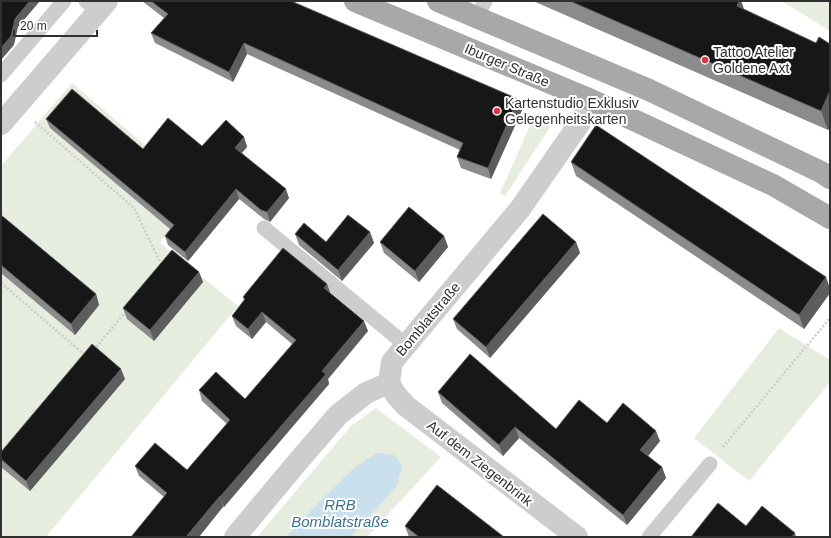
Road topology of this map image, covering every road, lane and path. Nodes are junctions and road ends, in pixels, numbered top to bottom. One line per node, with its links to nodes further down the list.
1 (64, 1): 6 (lane)
2 (355, 1): 7 (main road, Iburger Straße)
3 (438, 1): 5 (main road)
4 (97, 5): 8 (street)
5 (481, 9): 10 (main road)
6 (1, 75)
7 (591, 100): 11 (main road, Iburger Straße); 17 (street, Bomblatstraße)
8 (17, 106): 9 (street); 13 (path)
9 (1, 124)
10 (830, 178)
11 (830, 218)
12 (264, 228): 17 (lane)
13 (162, 267)
14 (1, 284): 19 (path)
15 (128, 309): 18 (path)
16 (830, 318): 21 (path)
17 (406, 345): 20 (street, Bomblatstraße)
18 (93, 351)
19 (88, 357)
20 (389, 383): 22 (street); 23 (street, Auf dem Ziegenbrink)
21 (710, 464): 24 (lane)
22 (235, 537)
23 (577, 537)
24 (648, 537)

